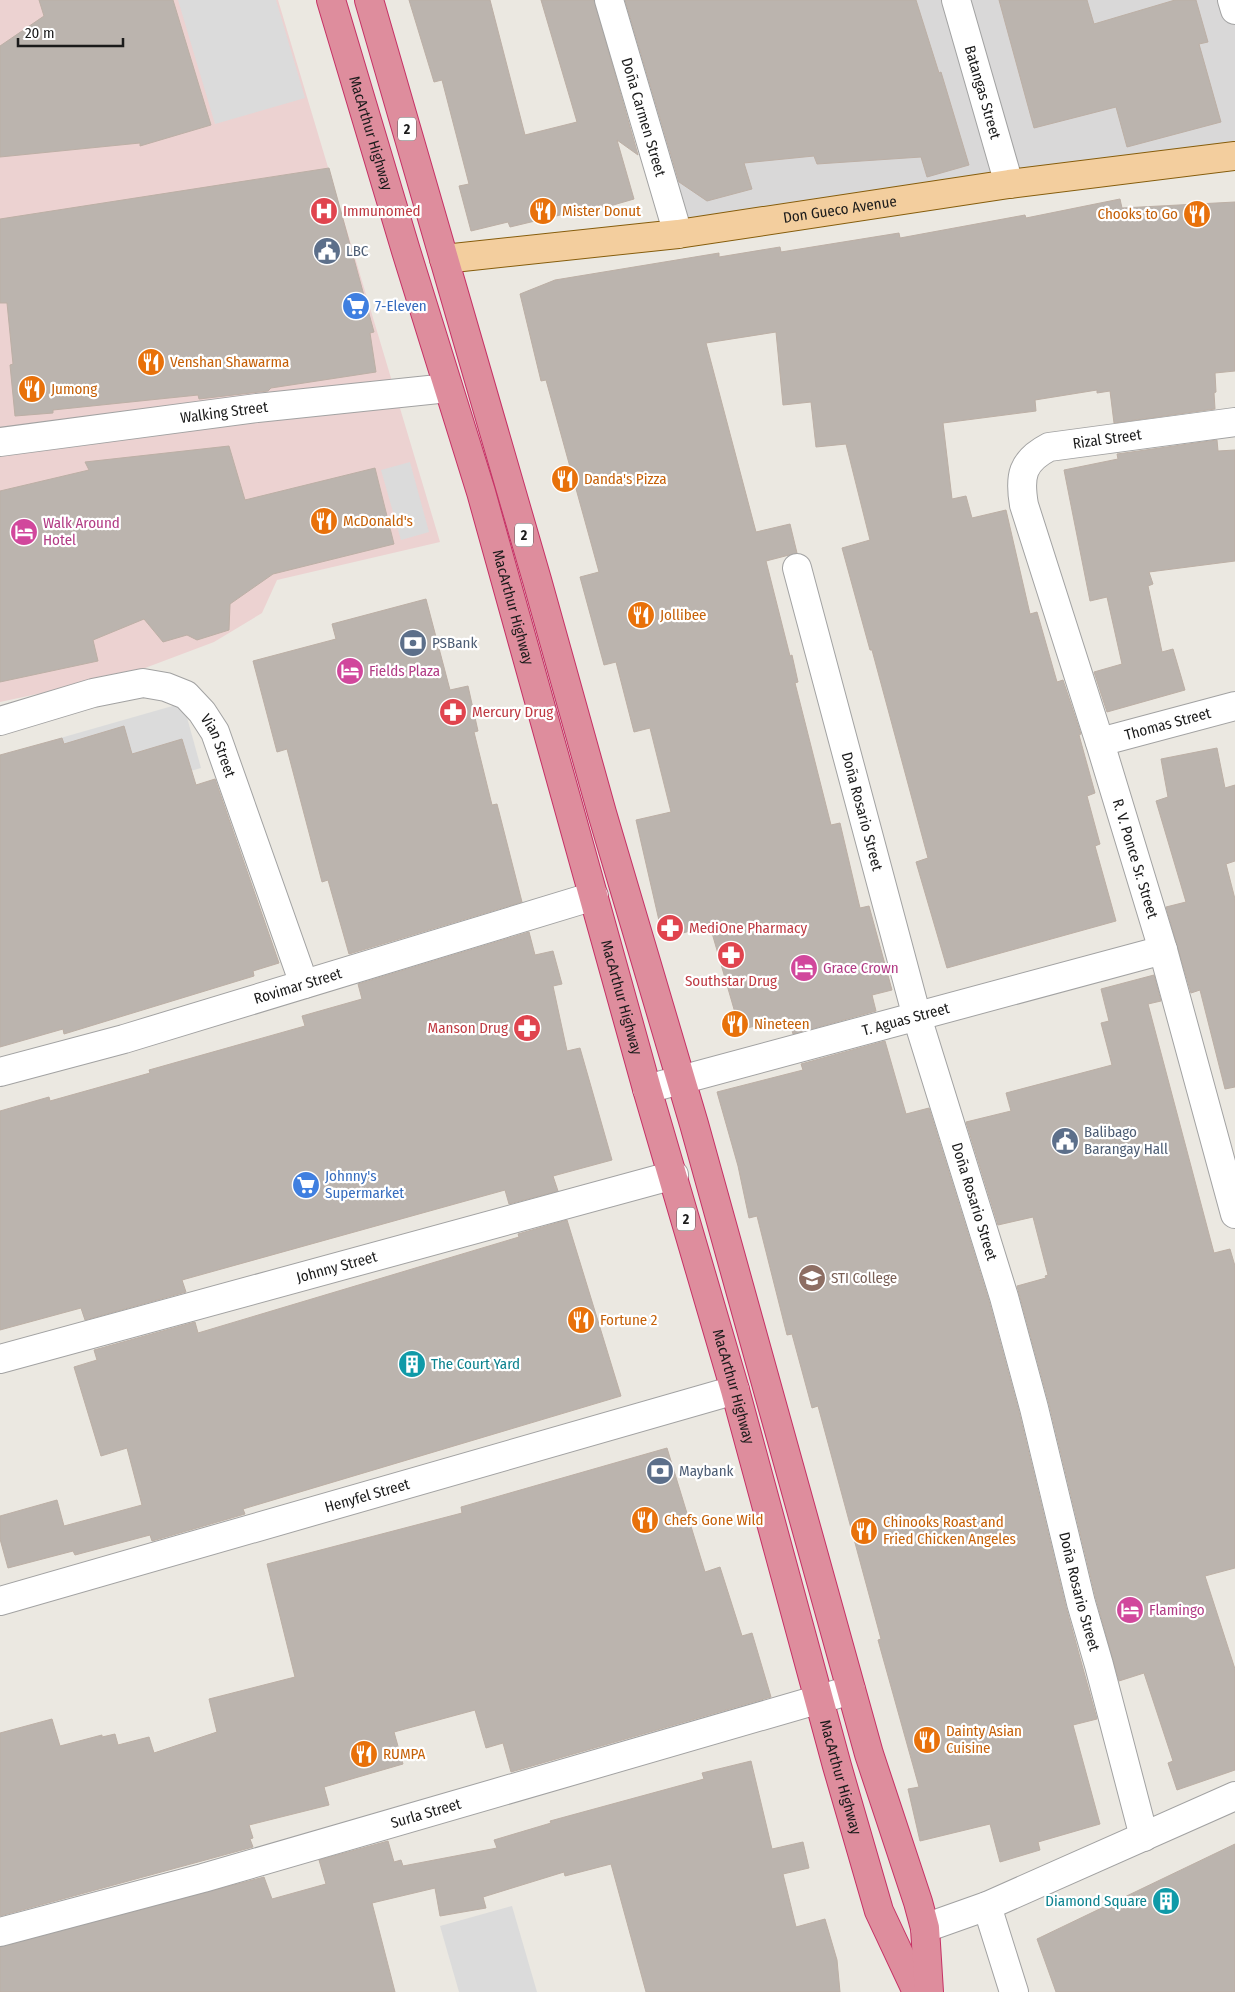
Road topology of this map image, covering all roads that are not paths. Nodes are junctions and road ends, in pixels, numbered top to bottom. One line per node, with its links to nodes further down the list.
1 (331, 0): 11 (highway, MacArthur Highway / 2)
2 (370, 0): 10 (highway, MacArthur Highway / 2)
3 (609, 0): 9 (street, Doña Carmen Street)
4 (956, 0): 8 (street, Batangas Street)
5 (1232, 0): 6 (street)
6 (1235, 10)
7 (1235, 156): 8 (main road, Don Gueco Avenue)
8 (1009, 184): 9 (main road, Don Gueco Avenue)
9 (678, 234): 10 (main road, Don Gueco Avenue)
10 (444, 259): 24 (highway, MacArthur Highway / 2)
11 (448, 388): 13 (street, Walking Street); 19 (highway, MacArthur Highway / 2)
12 (1235, 422): 14 (street, Rizal Street)
13 (0, 442)
14 (1024, 505): 18 (street, R. V. Ponce Sr. Street)
15 (797, 568): 22 (street, Doña Rosario Street)
16 (1235, 706): 18 (street, Thomas Street)
17 (0, 721): 21 (street, Vian Street)
18 (1100, 742): 20 (street, R. V. Ponce Sr. Street)
19 (594, 896): 21 (street, Rovimar Street); 25 (highway, MacArthur Highway / 2)
20 (1163, 950): 22 (street, T. Aguas Street); 27 (street, R. V. Ponce Sr. Street)
21 (304, 984): 23 (street, Rovimar Street)
22 (917, 1017): 24 (street, T. Aguas Street); 34 (street, Doña Rosario Street)
23 (0, 1072)
24 (681, 1080): 25 (street, T. Aguas Street); 31 (highway, MacArthur Highway / 2)
25 (648, 1089): 26 (highway, MacArthur Highway / 2)
26 (674, 1175): 28 (street, Johnny Street); 29 (highway, MacArthur Highway / 2)
27 (1235, 1214)
28 (0, 1359)
29 (734, 1390): 30 (street, Henyfel Street); 32 (highway, MacArthur Highway / 2)
30 (0, 1601)
31 (851, 1690): 32 (street, Surla Street); 36 (highway, MacArthur Highway / 2)
32 (820, 1699): 37 (street, Surla Street); 38 (highway, MacArthur Highway / 2)
33 (1235, 1796): 34 (street)
34 (1144, 1837): 35 (street)
35 (987, 1906): 36 (street); 40 (street)
36 (925, 1928): 39 (highway, MacArthur Highway / 2)
37 (0, 1932)
38 (917, 1992)
39 (929, 1992)
40 (1014, 1992)

